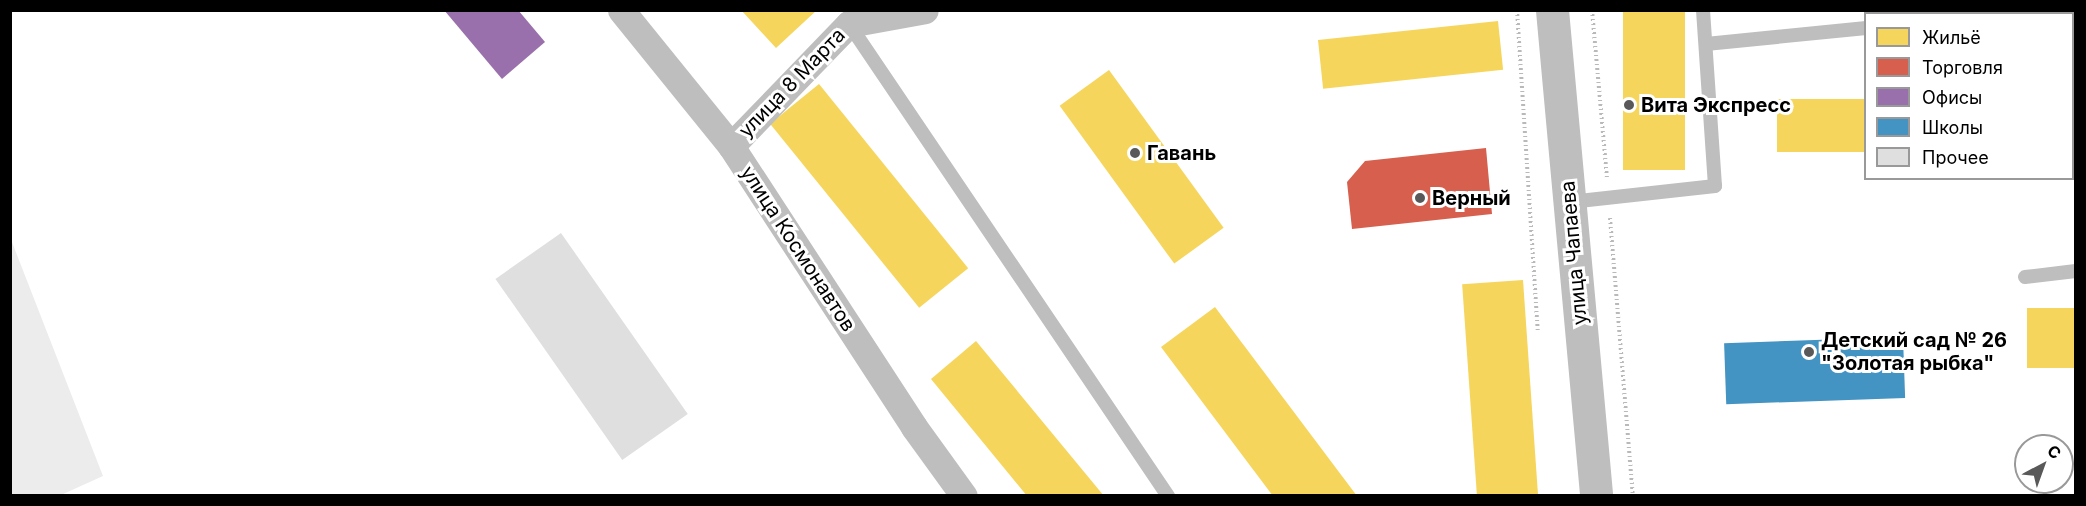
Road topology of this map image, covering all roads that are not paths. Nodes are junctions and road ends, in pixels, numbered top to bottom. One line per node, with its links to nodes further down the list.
1 (621, 10): 8 (street, улица Космонавтов)
2 (925, 10): 5 (street, улица 8 Марта)
3 (1552, 10): 9 (street, улица Чапаева)
4 (1703, 10): 7 (lane)
5 (849, 24): 8 (street, улица 8 Марта); 13 (lane)
6 (1864, 28): 7 (lane)
7 (1706, 44): 9 (lane)
8 (731, 146): 12 (street, улица Космонавтов)
9 (1570, 202): 14 (street, улица Чапаева)
10 (2076, 271): 11 (lane)
11 (2025, 277)
12 (964, 495)
13 (1168, 495)
14 (1596, 495)

